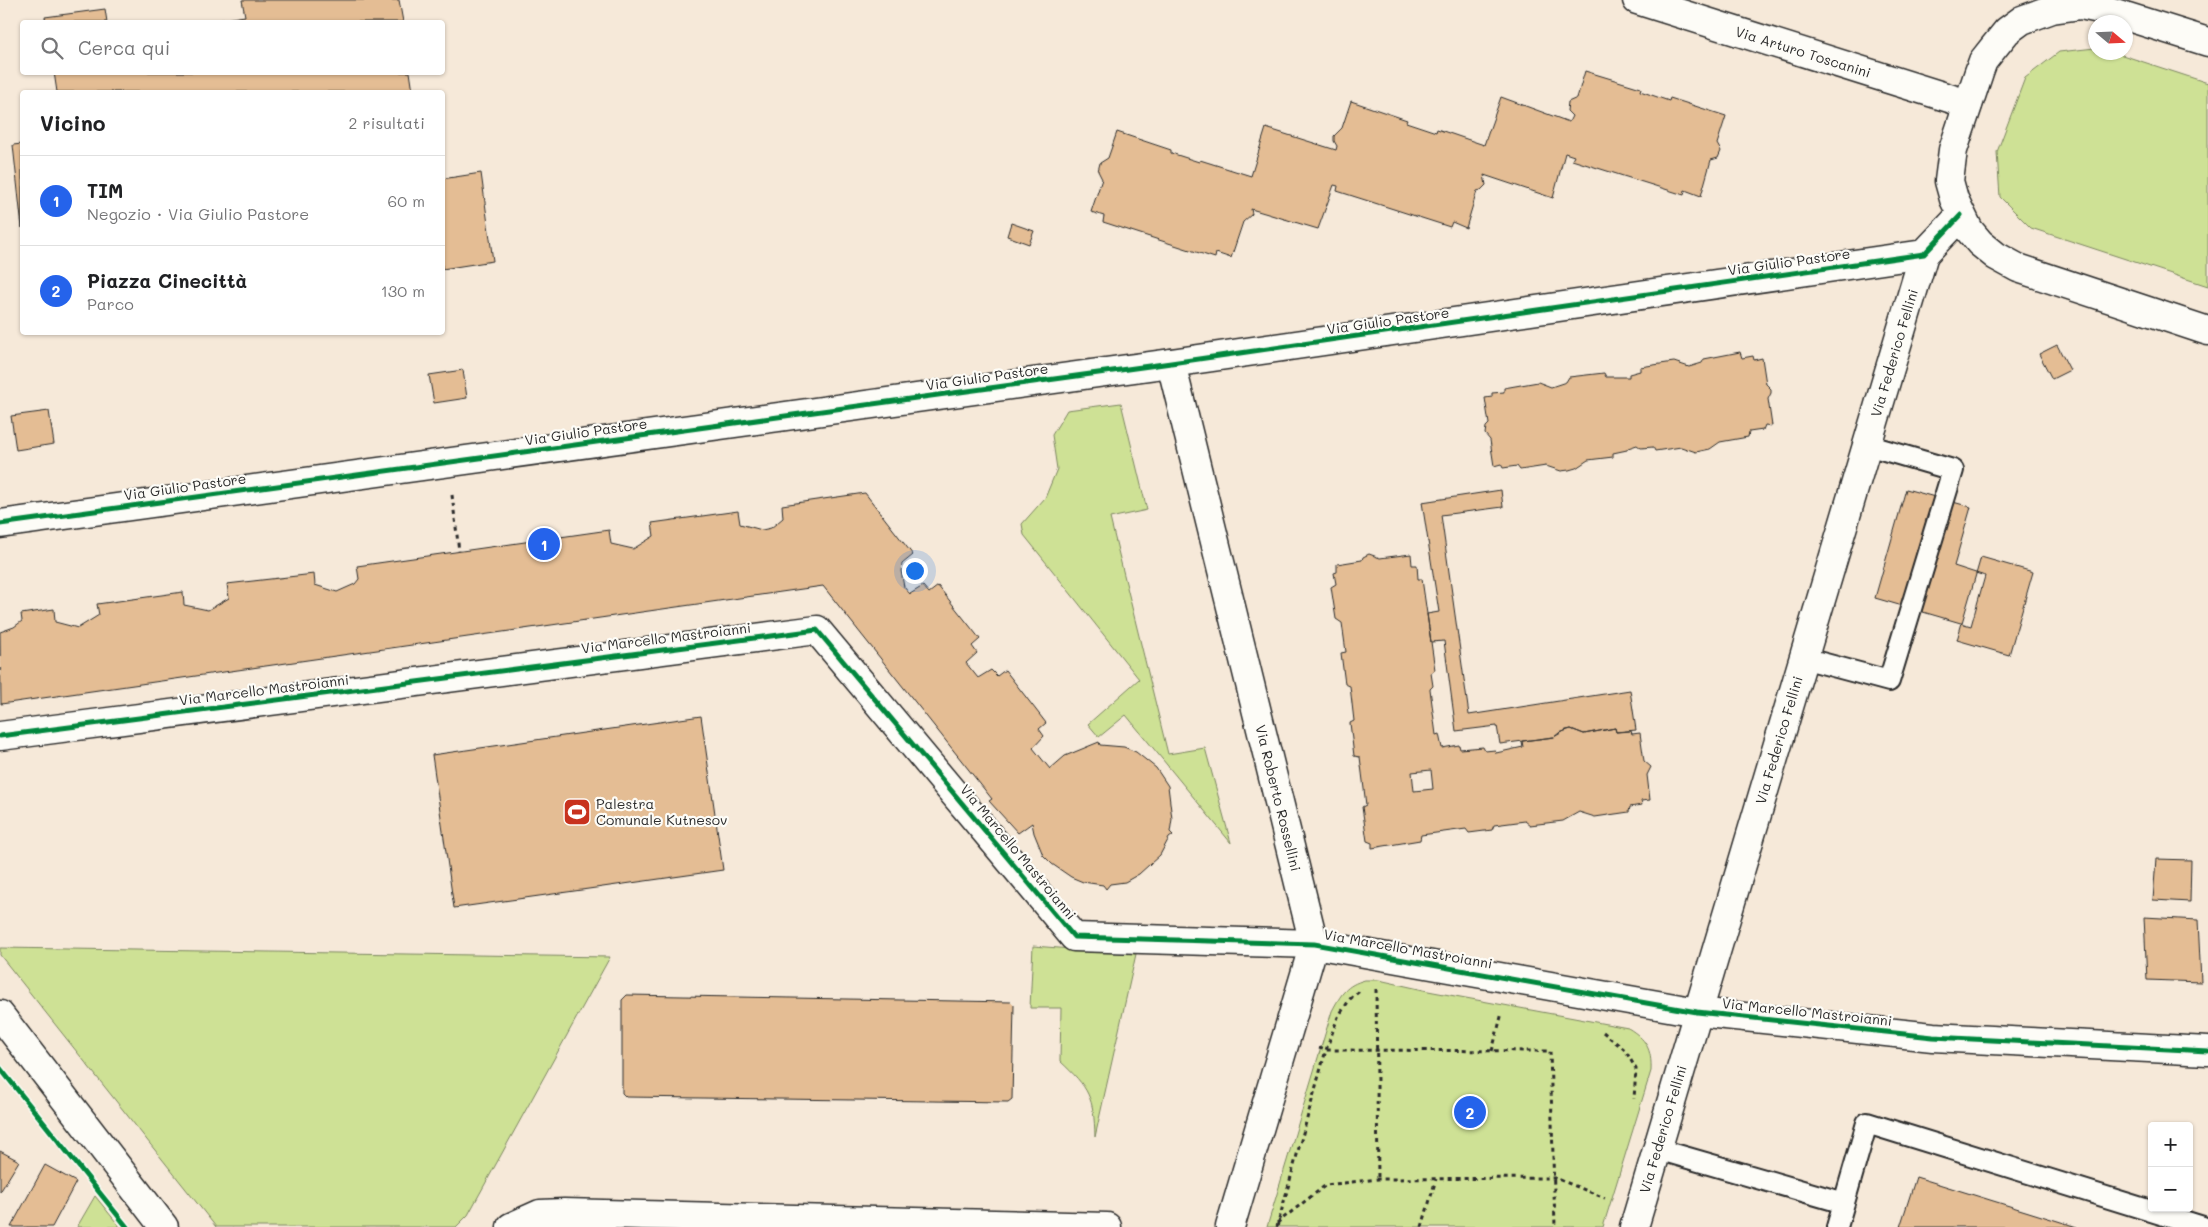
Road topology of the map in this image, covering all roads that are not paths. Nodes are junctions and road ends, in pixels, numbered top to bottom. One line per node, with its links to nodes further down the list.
1 (1637, 0): 4 (street, Via Arturo Toscanini)
2 (2040, 6): 3 (street); 4 (street)
3 (2208, 42)
4 (1968, 104): 5 (street)
5 (1961, 215): 6 (street); 7 (street)
6 (1924, 254): 8 (street, Via Giulio Pastore); 9 (street, Via Federico Fellini)
7 (2208, 331)
8 (1171, 364): 10 (street, Via Giulio Pastore); 13 (street, Via Roberto Rossellini)
9 (1867, 445): 11 (street, Via Federico Fellini); 11 (lane)
10 (0, 524)
11 (1803, 658): 14 (street, Via Federico Fellini)
12 (0, 736): 13 (street, Via Marcello Mastroianni)
13 (1314, 944): 14 (street, Via Marcello Mastroianni); 23 (street)
14 (1697, 1012): 16 (street, Via Marcello Mastroianni); 17 (street, Via Federico Fellini)
15 (0, 1014): 20 (street)
16 (2208, 1051)
17 (1656, 1149): 18 (lane); 19 (street, Via Federico Fellini)
18 (1844, 1203): 24 (lane); 25 (lane)
19 (1637, 1218)
20 (164, 1227)
21 (511, 1227): 22 (street)
22 (1107, 1227)
23 (1230, 1227)
24 (1837, 1227)
25 (2204, 1227)

